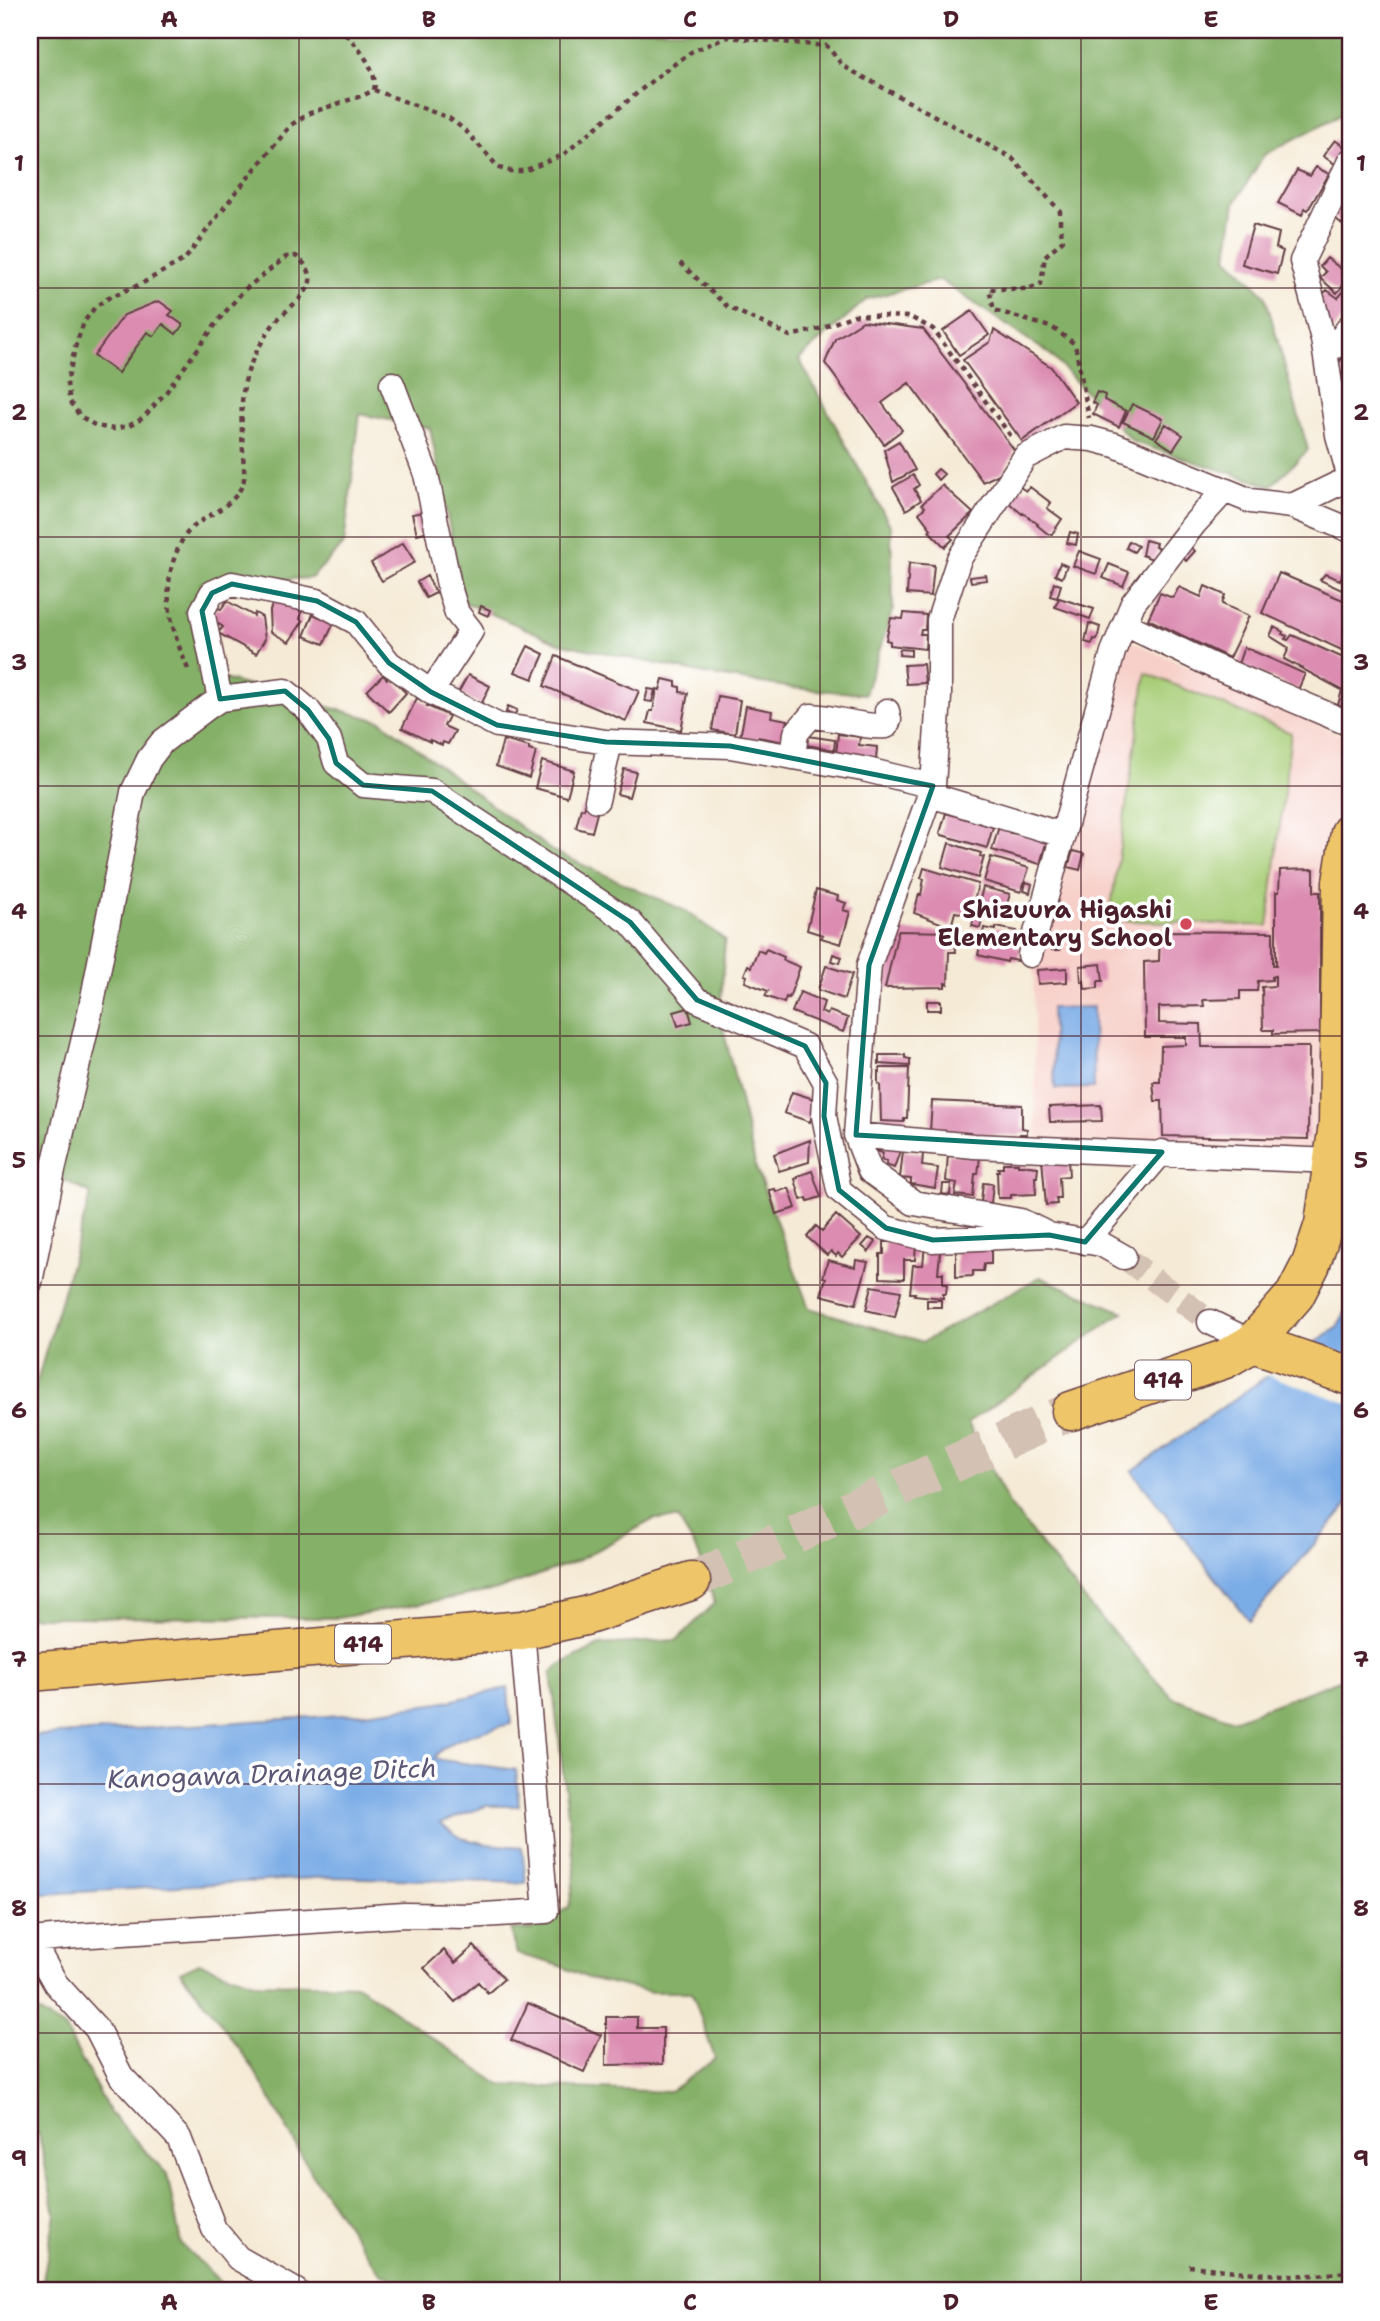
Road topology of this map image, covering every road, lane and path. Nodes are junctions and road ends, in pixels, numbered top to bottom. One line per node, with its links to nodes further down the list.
1 (342, 30): 2 (path)
2 (374, 90): 8 (path); 15 (path)
3 (1348, 170): 6 (street)
4 (680, 263): 9 (path)
5 (1350, 327): 6 (street)
6 (1324, 339): 11 (street)
7 (390, 399): 14 (street)
8 (1092, 439): 9 (street); 10 (street)
9 (1025, 457): 20 (street)
10 (1225, 490): 11 (street); 13 (street)
11 (1292, 506): 12 (street)
12 (1350, 530)
13 (1125, 624): 17 (street); 23 (street)
14 (431, 692): 15 (street); 18 (street)
15 (214, 703): 28 (street); 31 (street)
16 (887, 710): 19 (street)
17 (1350, 724)
18 (610, 742): 19 (street); 21 (street)
19 (793, 757): 20 (street)
20 (931, 791): 23 (street); 25 (street)
21 (597, 800)
22 (1350, 834): 27 (main road)
23 (1063, 835): 24 (street)
24 (1030, 955)
25 (856, 1135): 26 (street); 28 (street)
26 (1162, 1152): 27 (street); 29 (street)
27 (1333, 1161): 33 (main road)
28 (1049, 1235): 29 (street)
29 (1085, 1242): 30 (street)
30 (1124, 1257)
31 (30, 1282)
32 (1210, 1322): 33 (street)
33 (1267, 1348): 34 (main road); 35 (main road, 414)
34 (1350, 1376)
35 (1071, 1411)
36 (691, 1581): 37 (main road, 414)
37 (522, 1630): 38 (main road, 414); 39 (street)
38 (30, 1672)
39 (30, 1940): 42 (street)
40 (1189, 2266): 41 (path)
41 (1350, 2271)
42 (296, 2291)

